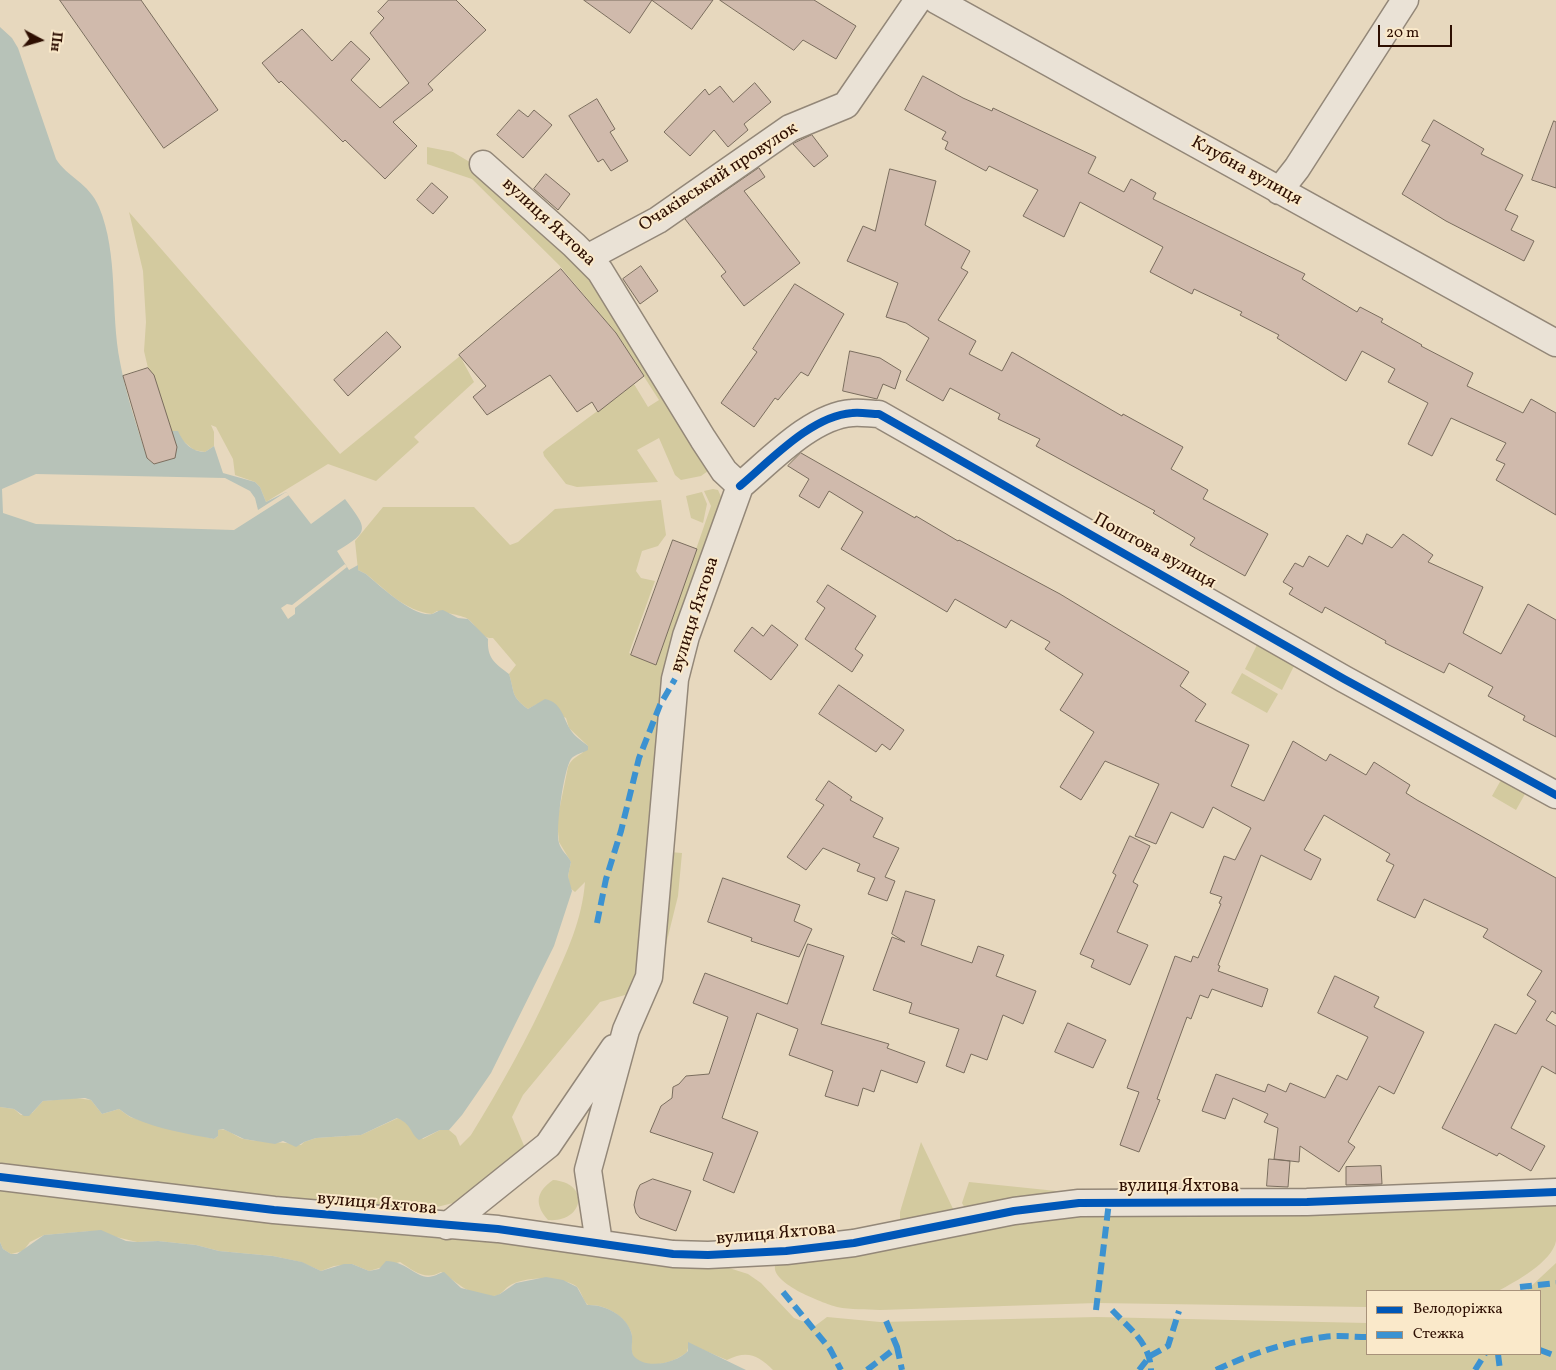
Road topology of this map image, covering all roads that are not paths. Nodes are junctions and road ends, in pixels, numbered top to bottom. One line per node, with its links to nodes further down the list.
1 (918, 0): 6 (street, Очаківський провулок)
2 (936, 0): 5 (street, Клубна вулиця)
3 (1405, 0): 5 (street)
4 (483, 164): 6 (street, вулиця Яхтова)
5 (1279, 191): 7 (street, Клубна вулиця)
6 (587, 258): 8 (street, вулиця Яхтова)
7 (1556, 343)
8 (740, 486): 9 (street, Поштова вулиця); 10 (street, вулиця Яхтова)
9 (1556, 795)
10 (626, 1030): 13 (street); 14 (street, вулиця Яхтова)
11 (0, 1177): 13 (street, вулиця Яхтова)
12 (1556, 1192): 14 (street, вулиця Яхтова)
13 (447, 1226): 14 (street, вулиця Яхтова)
14 (599, 1243)

